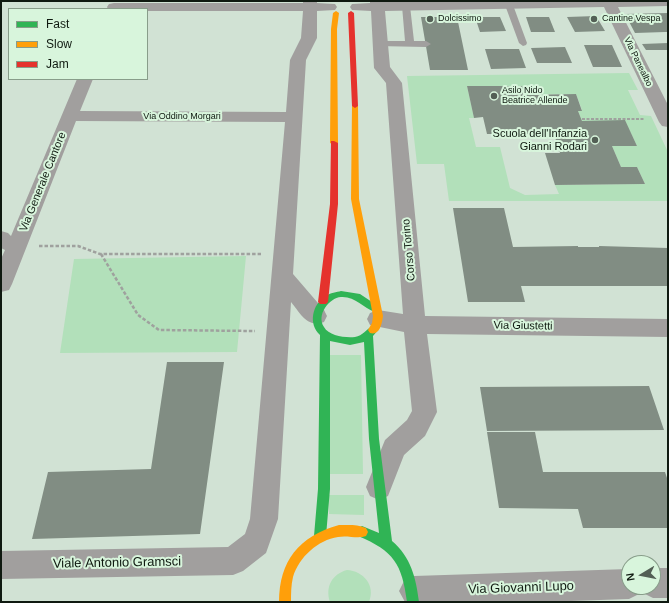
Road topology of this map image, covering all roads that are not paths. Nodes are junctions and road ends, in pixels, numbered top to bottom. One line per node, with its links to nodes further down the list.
1 (609, 2): 2 (street); 6 (street); 16 (street, Via Panealbo)
2 (668, 2)
3 (377, 4): 5 (street); 8 (street); 10 (street, Corso Torino)
4 (326, 5): 5 (street); 7 (street); 15 (street); 20 (street)
5 (352, 5): 21 (street)
6 (509, 5): 8 (street); 9 (lane)
7 (115, 6)
8 (406, 6): 11 (lane)
9 (523, 43)
10 (380, 44): 11 (lane); 22 (street, Corso Torino)
11 (410, 44): 12 (lane)
12 (426, 44)
13 (85, 80): 14 (street, Via Generale Cantore)
14 (70, 116): 15 (street, Via Oddino Morgari); 17 (street, Via Generale Cantore)
15 (294, 117): 18 (street)
16 (668, 121)
17 (9, 242): 19 (street, Via Generale Cantore)
18 (282, 265): 20 (street); 27 (street, Viale Antonio Gramsci)
19 (1, 284)
20 (321, 318): 21 (street); 21 (street); 25 (street)
21 (374, 321): 22 (street, Via Giustetti); 24 (street)
22 (415, 325): 23 (street, Via Giustetti); 24 (street, Corso Torino)
23 (668, 328)
24 (378, 488): 26 (street)
25 (320, 536): 26 (street); 30 (street)
26 (386, 542): 29 (street)
27 (1, 565)
28 (621, 584): 29 (street, Via Giovanni Lupo)
29 (414, 596)
30 (285, 602)

